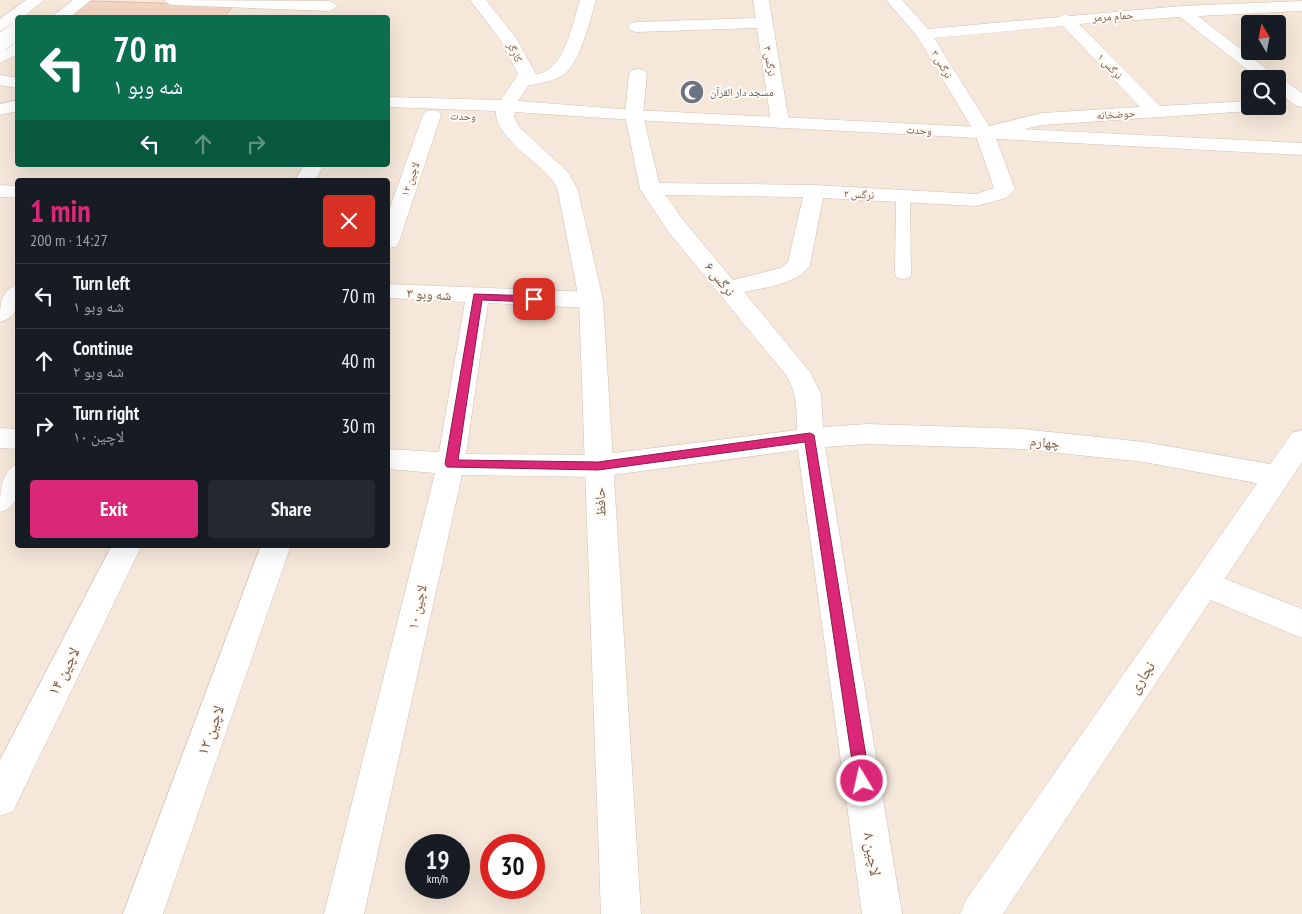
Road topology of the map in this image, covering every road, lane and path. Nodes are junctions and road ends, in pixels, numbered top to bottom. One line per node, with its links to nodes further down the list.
1 (18, 0): 13 (street)
2 (36, 0): 14 (street)
3 (58, 0): 16 (street)
4 (83, 0): 17 (street)
5 (172, 0): 12 (street)
6 (478, 0): 32 (street, کارگر)
7 (588, 0): 32 (street)
8 (761, 0): 19 (street, نرگس ۴)
9 (894, 0): 24 (street, نرگس ۳)
10 (1180, 6): 11 (street, حمام مرمر); 18 (street, حمام مرمر); 29 (street)
11 (1302, 6)
12 (328, 8)
13 (0, 13)
14 (15, 15)
15 (15, 15): 20 (street)
16 (38, 15)
17 (62, 15)
18 (1065, 19): 24 (street, حمام مرمر); 44 (street, نرگس ۱)
19 (764, 23): 21 (street); 48 (street, نرگس ۴)
20 (0, 26)
21 (636, 28)
22 (15, 32): 26 (street, bridge)
23 (15, 34): 25 (street)
24 (924, 34): 49 (street, نرگس ۳)
25 (0, 35)
26 (0, 43)
27 (15, 48): 28 (street)
28 (0, 58)
29 (1259, 70)
30 (638, 74): 47 (street, نرگس ۶)
31 (0, 80): 33 (street)
32 (524, 81): 43 (street, کارگر)
33 (15, 82)
34 (1286, 90): 37 (street)
35 (0, 101): 38 (street)
36 (390, 102): 43 (street, وحدت)
37 (1302, 103): 39 (street)
38 (15, 104)
39 (1286, 104)
40 (15, 105): 42 (street)
41 (1241, 107): 44 (street, حوضخانه)
42 (0, 110)
43 (506, 112): 46 (street, وحدت); 47 (street, وحدت); 64 (street, حافظ)
44 (1155, 112): 49 (street, حوضخانه)
45 (390, 114): 46 (street, وحدت)
46 (432, 115): 56 (street, لاچین ۱۲)
47 (634, 115): 48 (street, وحدت); 53 (street, نرگس ۶)
48 (780, 122): 49 (street, وحدت)
49 (984, 133): 50 (street, وحدت); 55 (street, نرگس ۲)
50 (1302, 149)
51 (313, 167): 52 (street)
52 (306, 178)
53 (650, 189): 54 (street, نرگس ۲); 60 (street, نرگس ۶)
54 (814, 192): 55 (street, نرگس ۲); 60 (street)
55 (903, 196): 57 (lane)
56 (390, 236)
57 (903, 274)
58 (0, 287): 59 (street)
59 (15, 288)
60 (728, 289): 67 (street, نرگس ۶)
61 (390, 292): 63 (street, شه وبو ۳)
62 (15, 296): 65 (street)
63 (478, 297): 64 (street, شه وبو ۳); 71 (street, لاچین ۱۰)
64 (591, 300): 72 (street, حافظ)
65 (0, 314)
66 (0, 438): 68 (street)
67 (810, 438): 72 (street, چهارم); 73 (street, چهارم); 84 (street, لاچین ۸)
68 (15, 439)
69 (1302, 440): 73 (street, نجاری)
70 (390, 459): 71 (street, چهارم)
71 (451, 464): 72 (street, چهارم); 82 (street, لاچین ۱۰)
72 (598, 466): 83 (street, حافظ)
73 (1277, 476): 78 (street, نجاری)
74 (15, 479): 75 (street)
75 (0, 501)
76 (125, 548): 80 (street, لاچین ۱۴)
77 (275, 548): 81 (street, لاچین ۱۲)
78 (1205, 584): 79 (street); 85 (street, نجاری)
79 (1302, 624)
80 (0, 798)
81 (143, 914)
82 (344, 914)
83 (621, 914)
84 (882, 914)
85 (980, 914)

